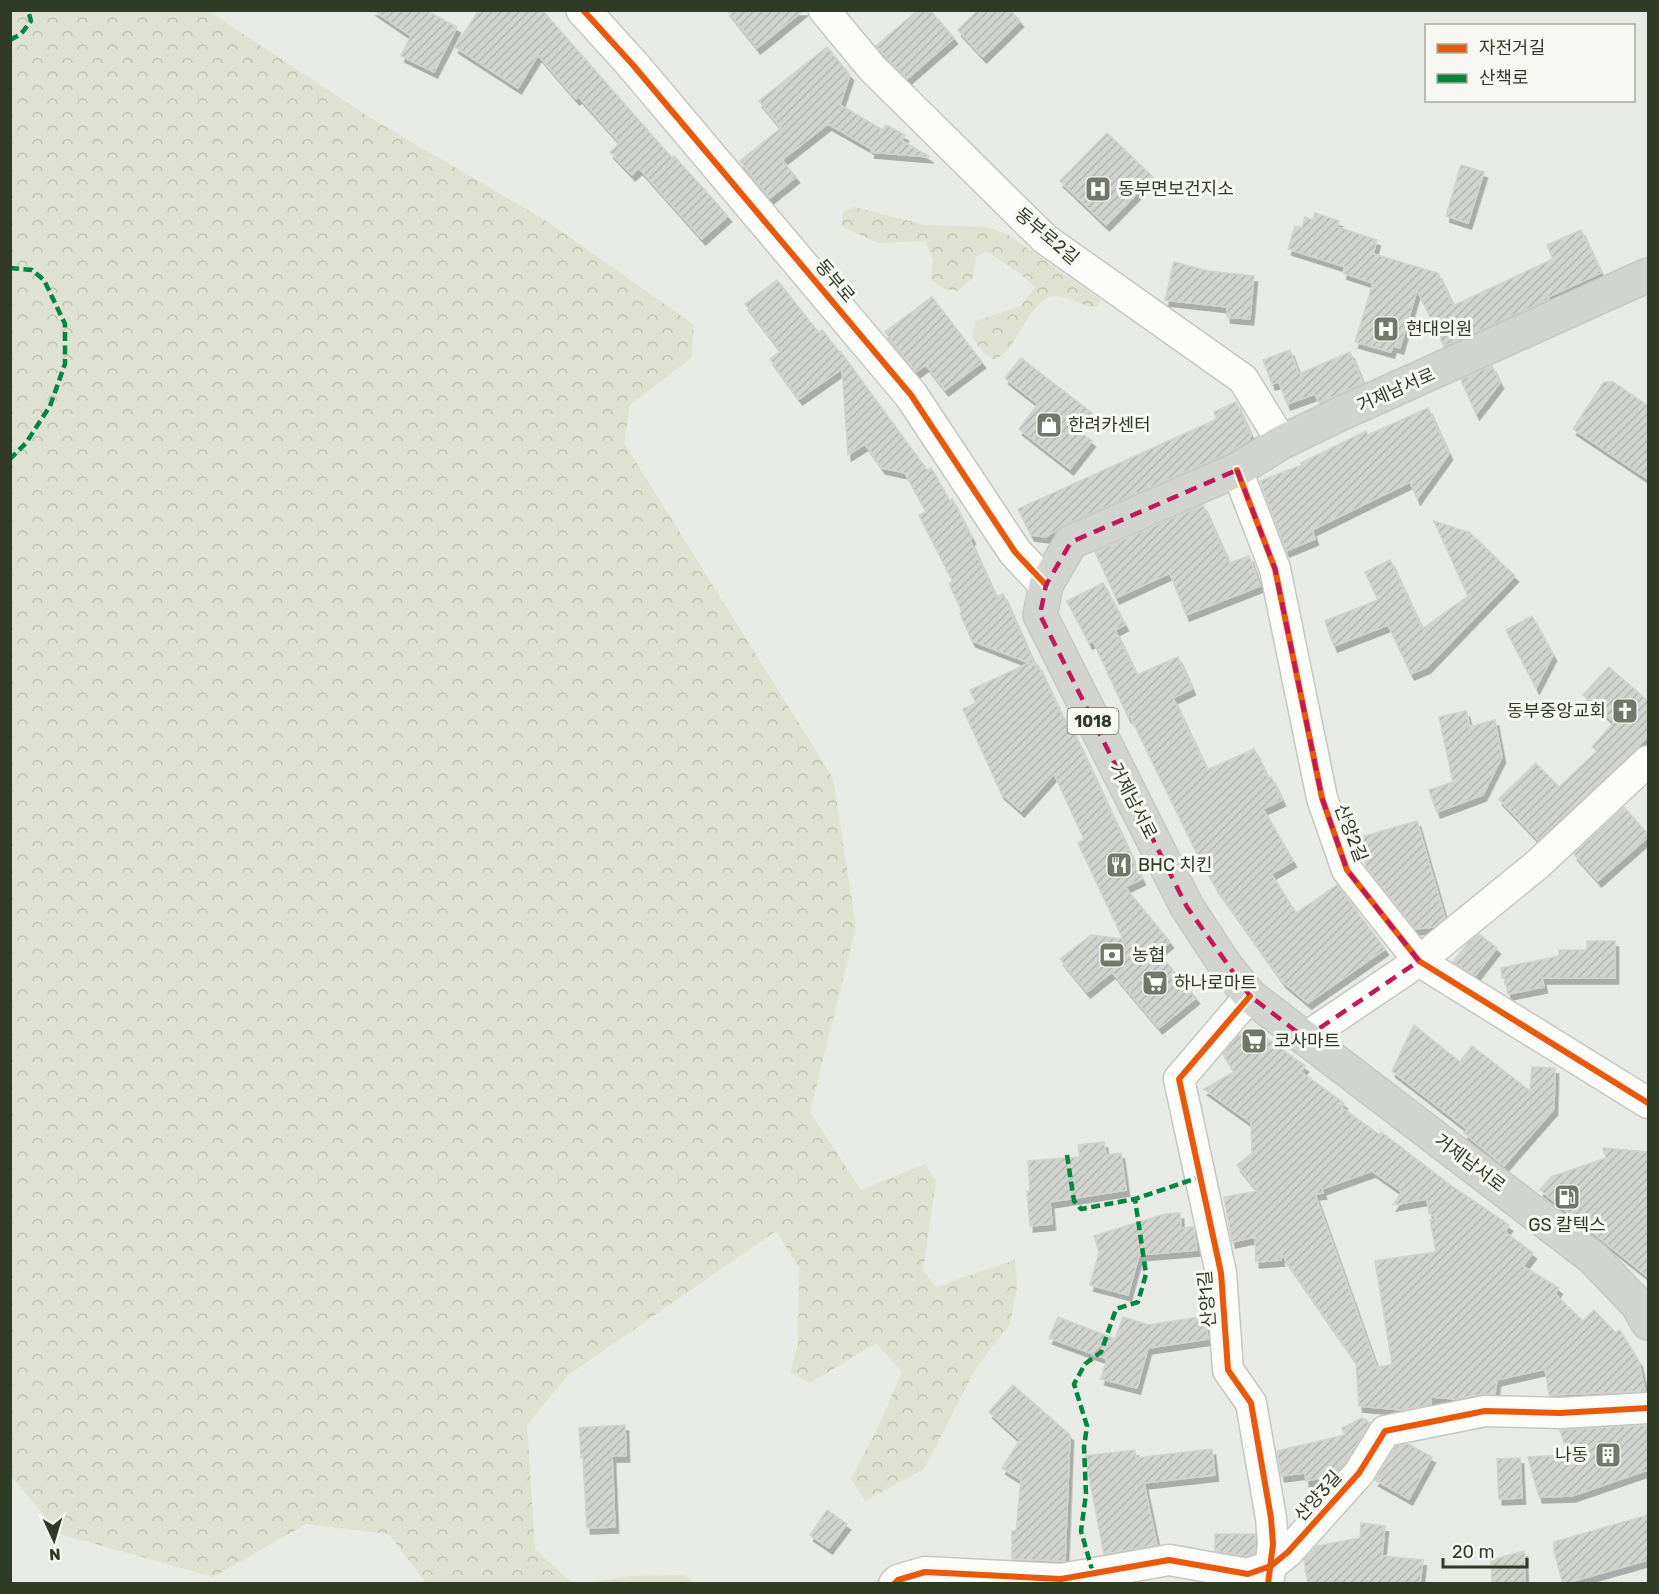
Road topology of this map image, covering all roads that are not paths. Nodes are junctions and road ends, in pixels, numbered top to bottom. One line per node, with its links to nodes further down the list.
1 (584, 10): 6 (street, 동부로)
2 (824, 10): 4 (street, 동부로2길)
3 (1648, 275): 4 (main road, 거제남서로 / 1018)
4 (1282, 442): 5 (main road, 거제남서로 / 1018)
5 (1237, 470): 6 (main road, 거제남서로 / 1018); 8 (street, 산양2길)
6 (1046, 585): 9 (main road, 거제남서로 / 1018)
7 (1648, 761): 8 (street)
8 (1419, 961): 10 (street); 11 (street, 산양2길)
9 (1250, 996): 10 (main road, 거제남서로 / 1018); 14 (street, 산양1길)
10 (1305, 1038): 12 (main road, 거제남서로 / 1018)
11 (1648, 1103)
12 (1648, 1323)
13 (1648, 1408): 14 (street, 산양3길)
14 (1270, 1575): 15 (street, 산양3길)
15 (894, 1584)

